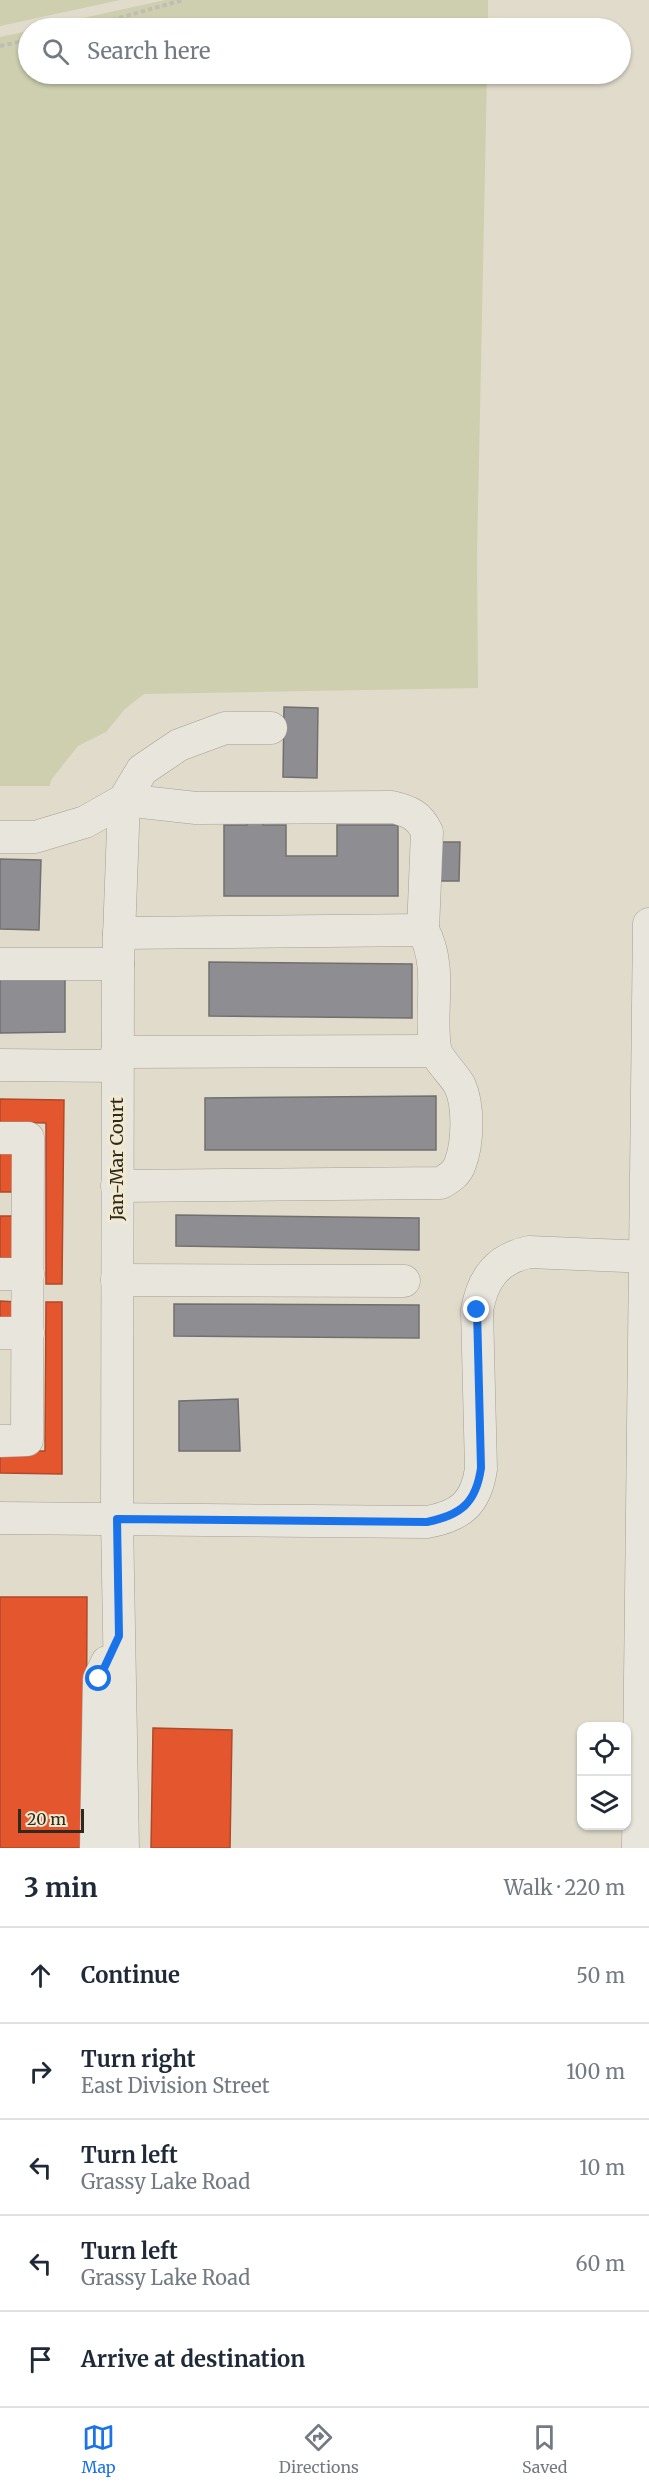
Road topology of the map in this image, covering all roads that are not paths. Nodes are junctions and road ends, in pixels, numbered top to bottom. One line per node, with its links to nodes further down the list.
1 (271, 728): 2 (street)
2 (124, 800): 3 (street); 5 (street); 6 (street, Jan-Mar Court)
3 (0, 837)
4 (649, 924): 14 (street)
5 (423, 930): 6 (street); 9 (street)
6 (119, 933): 8 (street, Jan-Mar Court)
7 (0, 964): 8 (street)
8 (118, 964): 10 (street, Jan-Mar Court)
9 (435, 1051): 10 (street); 13 (street)
10 (117, 1059): 11 (street); 13 (street, Jan-Mar Court)
11 (0, 1065)
12 (0, 1138): 15 (street)
13 (117, 1186): 16 (street, Jan-Mar Court)
14 (647, 1257): 22 (street); 26 (street)
15 (14, 1274): 18 (street)
16 (117, 1280): 17 (street); 22 (street, Jan-Mar Court)
17 (404, 1281)
18 (14, 1333): 19 (street)
19 (14, 1382): 20 (street)
20 (14, 1441)
21 (0, 1518): 22 (street)
22 (117, 1519): 23 (street, Jan-Mar Court)
23 (110, 1778): 24 (street); 25 (street)
24 (96, 1848)
25 (123, 1848)
26 (638, 1848)

